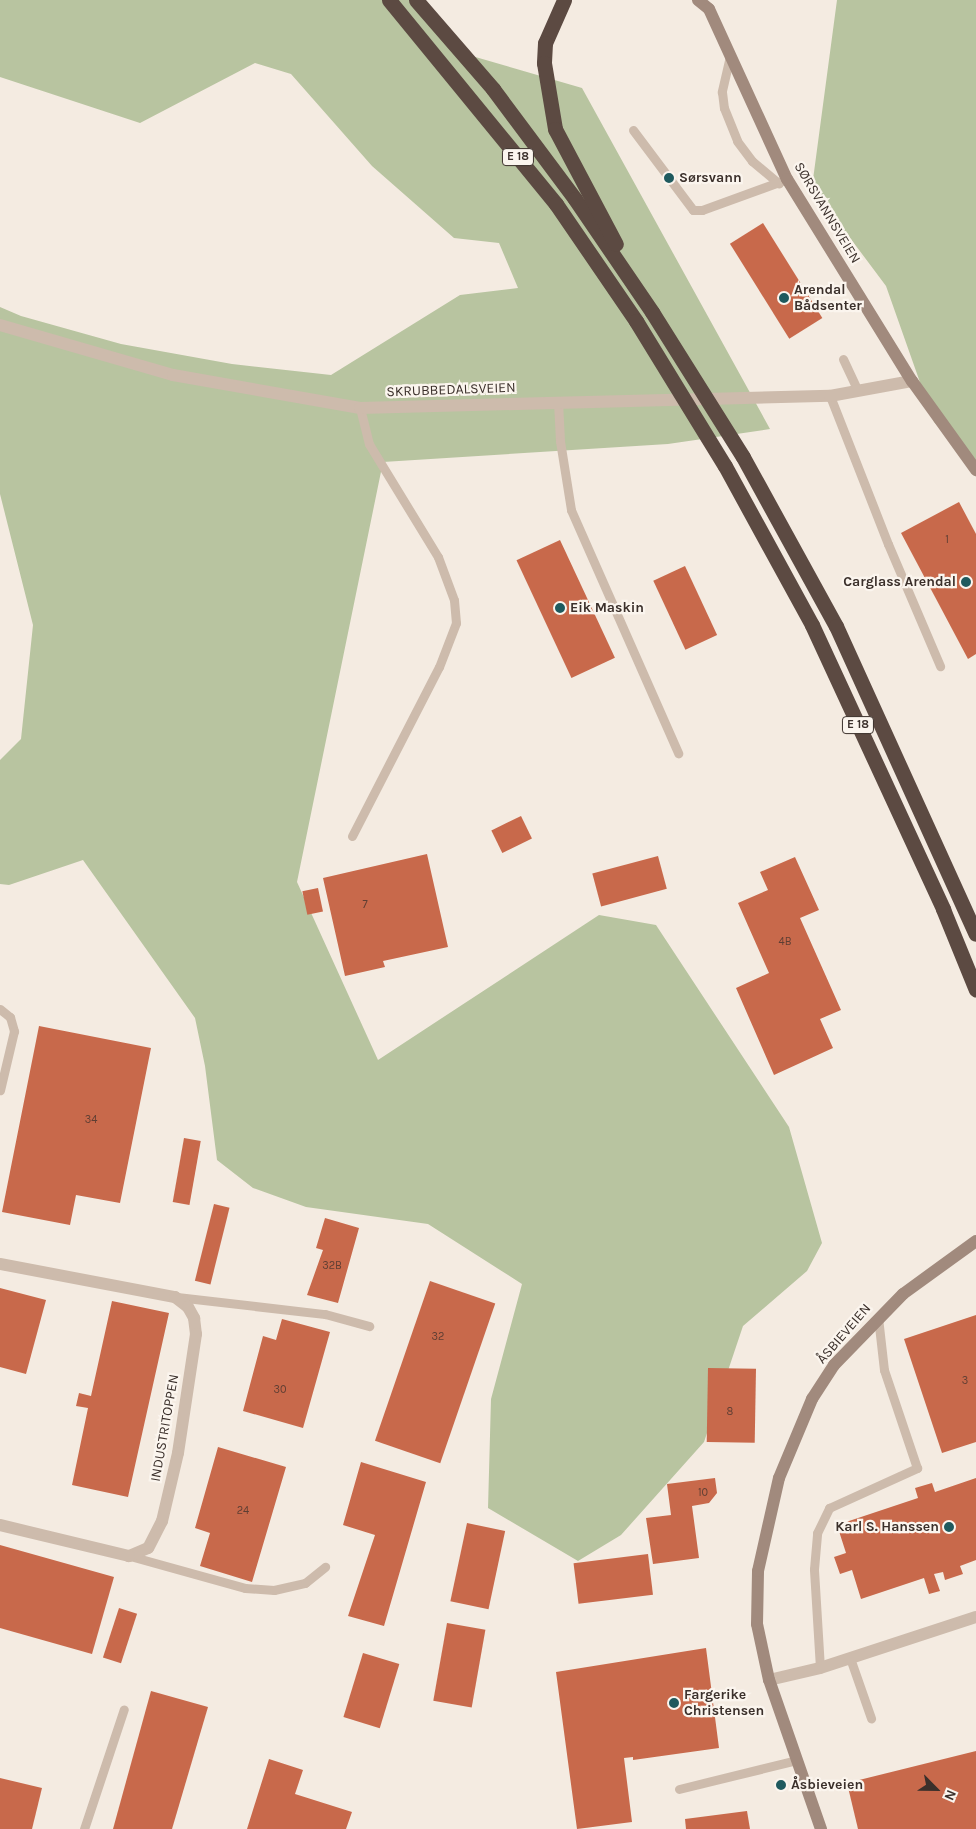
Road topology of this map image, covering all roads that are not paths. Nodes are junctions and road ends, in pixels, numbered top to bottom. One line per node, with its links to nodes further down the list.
1 (390, 0): 22 (highway, E 18, bridge)
2 (416, 0): 9 (highway, E 18)
3 (564, 0): 9 (highway, E 18)
4 (698, 0): 5 (street, SØRSVANNSVEIEN)
5 (710, 4): 6 (street, SØRSVANNSVEIEN)
6 (730, 56): 8 (street, SØRSVANNSVEIEN); 8 (lane)
7 (633, 130): 8 (lane)
8 (783, 181): 12 (street, SØRSVANNSVEIEN)
9 (652, 312): 21 (highway, E 18, bridge)
10 (0, 325): 16 (street, SKRUBBEDALSVEIEN)
11 (843, 359): 13 (lane)
12 (912, 381): 13 (street, SKRUBBEDALSVEIEN); 17 (street, SØRSVANNSVEIEN)
13 (858, 391): 14 (street, SKRUBBEDALSVEIEN)
14 (830, 396): 15 (street, SKRUBBEDALSVEIEN); 18 (lane)
15 (558, 402): 16 (street, SKRUBBEDALSVEIEN); 19 (lane)
16 (360, 408): 20 (lane)
17 (976, 470)
18 (940, 666)
19 (678, 753)
20 (352, 836)
21 (976, 934)
22 (976, 990)
23 (0, 1009): 24 (lane)
24 (0, 1090)
25 (976, 1241): 28 (street, ÅSBIEVEIEN)
26 (0, 1264): 27 (street)
27 (175, 1297): 29 (lane); 31 (street, INDUSTRITOPPEN)
28 (878, 1317): 35 (lane); 36 (street, ÅSBIEVEIEN)
29 (369, 1326)
30 (0, 1525): 31 (street)
31 (129, 1556): 32 (lane)
32 (324, 1567)
33 (976, 1617): 34 (street)
34 (850, 1658): 35 (street); 38 (lane)
35 (820, 1668): 36 (street)
36 (769, 1680): 39 (street, ÅSBIEVEIEN)
37 (124, 1709): 41 (lane)
38 (871, 1718)
39 (798, 1760): 40 (lane); 42 (street, ÅSBIEVEIEN)
40 (679, 1789)
41 (84, 1829)
42 (821, 1829)

